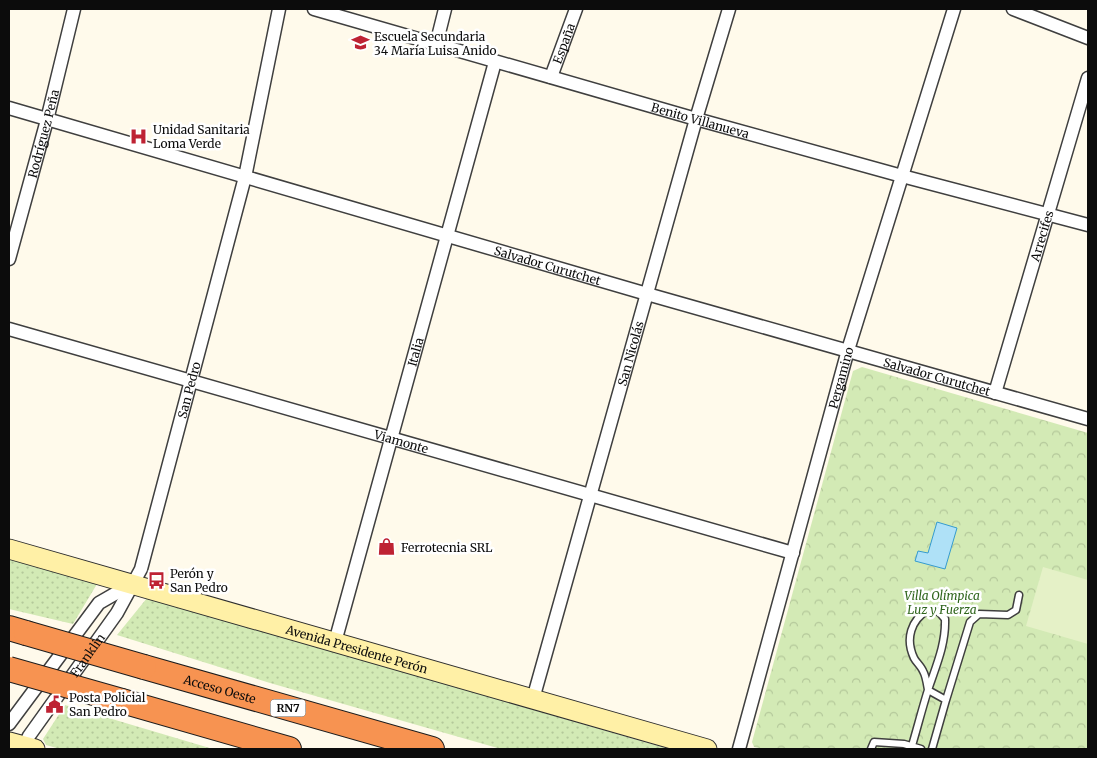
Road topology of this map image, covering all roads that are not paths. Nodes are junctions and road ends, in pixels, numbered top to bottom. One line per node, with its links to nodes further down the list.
1 (74, 9): 16 (street, Rodríguez Peña)
2 (279, 9): 18 (street, San Pedro)
3 (314, 9): 10 (street, Benito Villanueva)
4 (445, 9): 10 (street)
5 (576, 9): 12 (street, España)
6 (729, 9): 15 (street, San Nicolás)
7 (954, 9): 17 (street, Pergamino)
8 (1013, 9): 9 (street)
9 (1088, 38)
10 (436, 45): 11 (street, Benito Villanueva)
11 (494, 62): 12 (street, Benito Villanueva); 21 (street, Italia)
12 (551, 77): 15 (street, Benito Villanueva)
13 (1088, 78): 19 (street, Arrecifes)
14 (9, 108): 16 (street, Salvador Curutchet)
15 (696, 119): 17 (street, Benito Villanueva); 23 (street, San Nicolás)
16 (47, 120): 18 (street, Salvador Curutchet); 22 (street, Rodríguez Peña)
17 (902, 176): 19 (street, Benito Villanueva); 25 (street, Pergamino)
18 (245, 177): 21 (street, Salvador Curutchet); 26 (street, San Pedro)
19 (1049, 214): 20 (street, Benito Villanueva); 27 (street, Arrecifes)
20 (1088, 225)
21 (447, 236): 23 (street, Salvador Curutchet); 29 (street, Italia)
22 (9, 259)
23 (646, 294): 25 (street, Salvador Curutchet); 30 (street, San Nicolás)
24 (9, 329): 26 (street, Viamonte)
25 (848, 350): 27 (street, Salvador Curutchet); 32 (street, Pergamino)
26 (191, 381): 29 (street, Viamonte); 33 (street, San Pedro)
27 (995, 393): 28 (street, Salvador Curutchet)
28 (1088, 419)
29 (391, 439): 30 (street, Viamonte); 36 (street, Italia)
30 (592, 495): 32 (street, Viamonte); 39 (street, San Nicolás)
31 (9, 549): 33 (street, Avenida Presidente Perón)
32 (793, 553): 47 (street, Pergamino)
33 (132, 584): 36 (street, Avenida Presidente Perón); 41 (street); 42 (street, Franklin)
34 (1020, 595): 40 (lane)
35 (18, 630): 45 (highway, Acceso Oeste / RN7, bridge)
36 (336, 642): 39 (street, Avenida Presidente Perón)
37 (9, 669): 44 (highway, bridge)
38 (928, 690): 38 (lane); 40 (lane); 43 (lane)
39 (533, 699): 46 (street, Avenida Presidente Perón)
40 (946, 700): 50 (lane)
41 (9, 724)
42 (23, 747)
43 (912, 748): 48 (lane); 49 (lane)
44 (289, 749)
45 (432, 749)
46 (706, 749)
47 (739, 749)
48 (871, 749)
49 (921, 749)
50 (932, 749)

